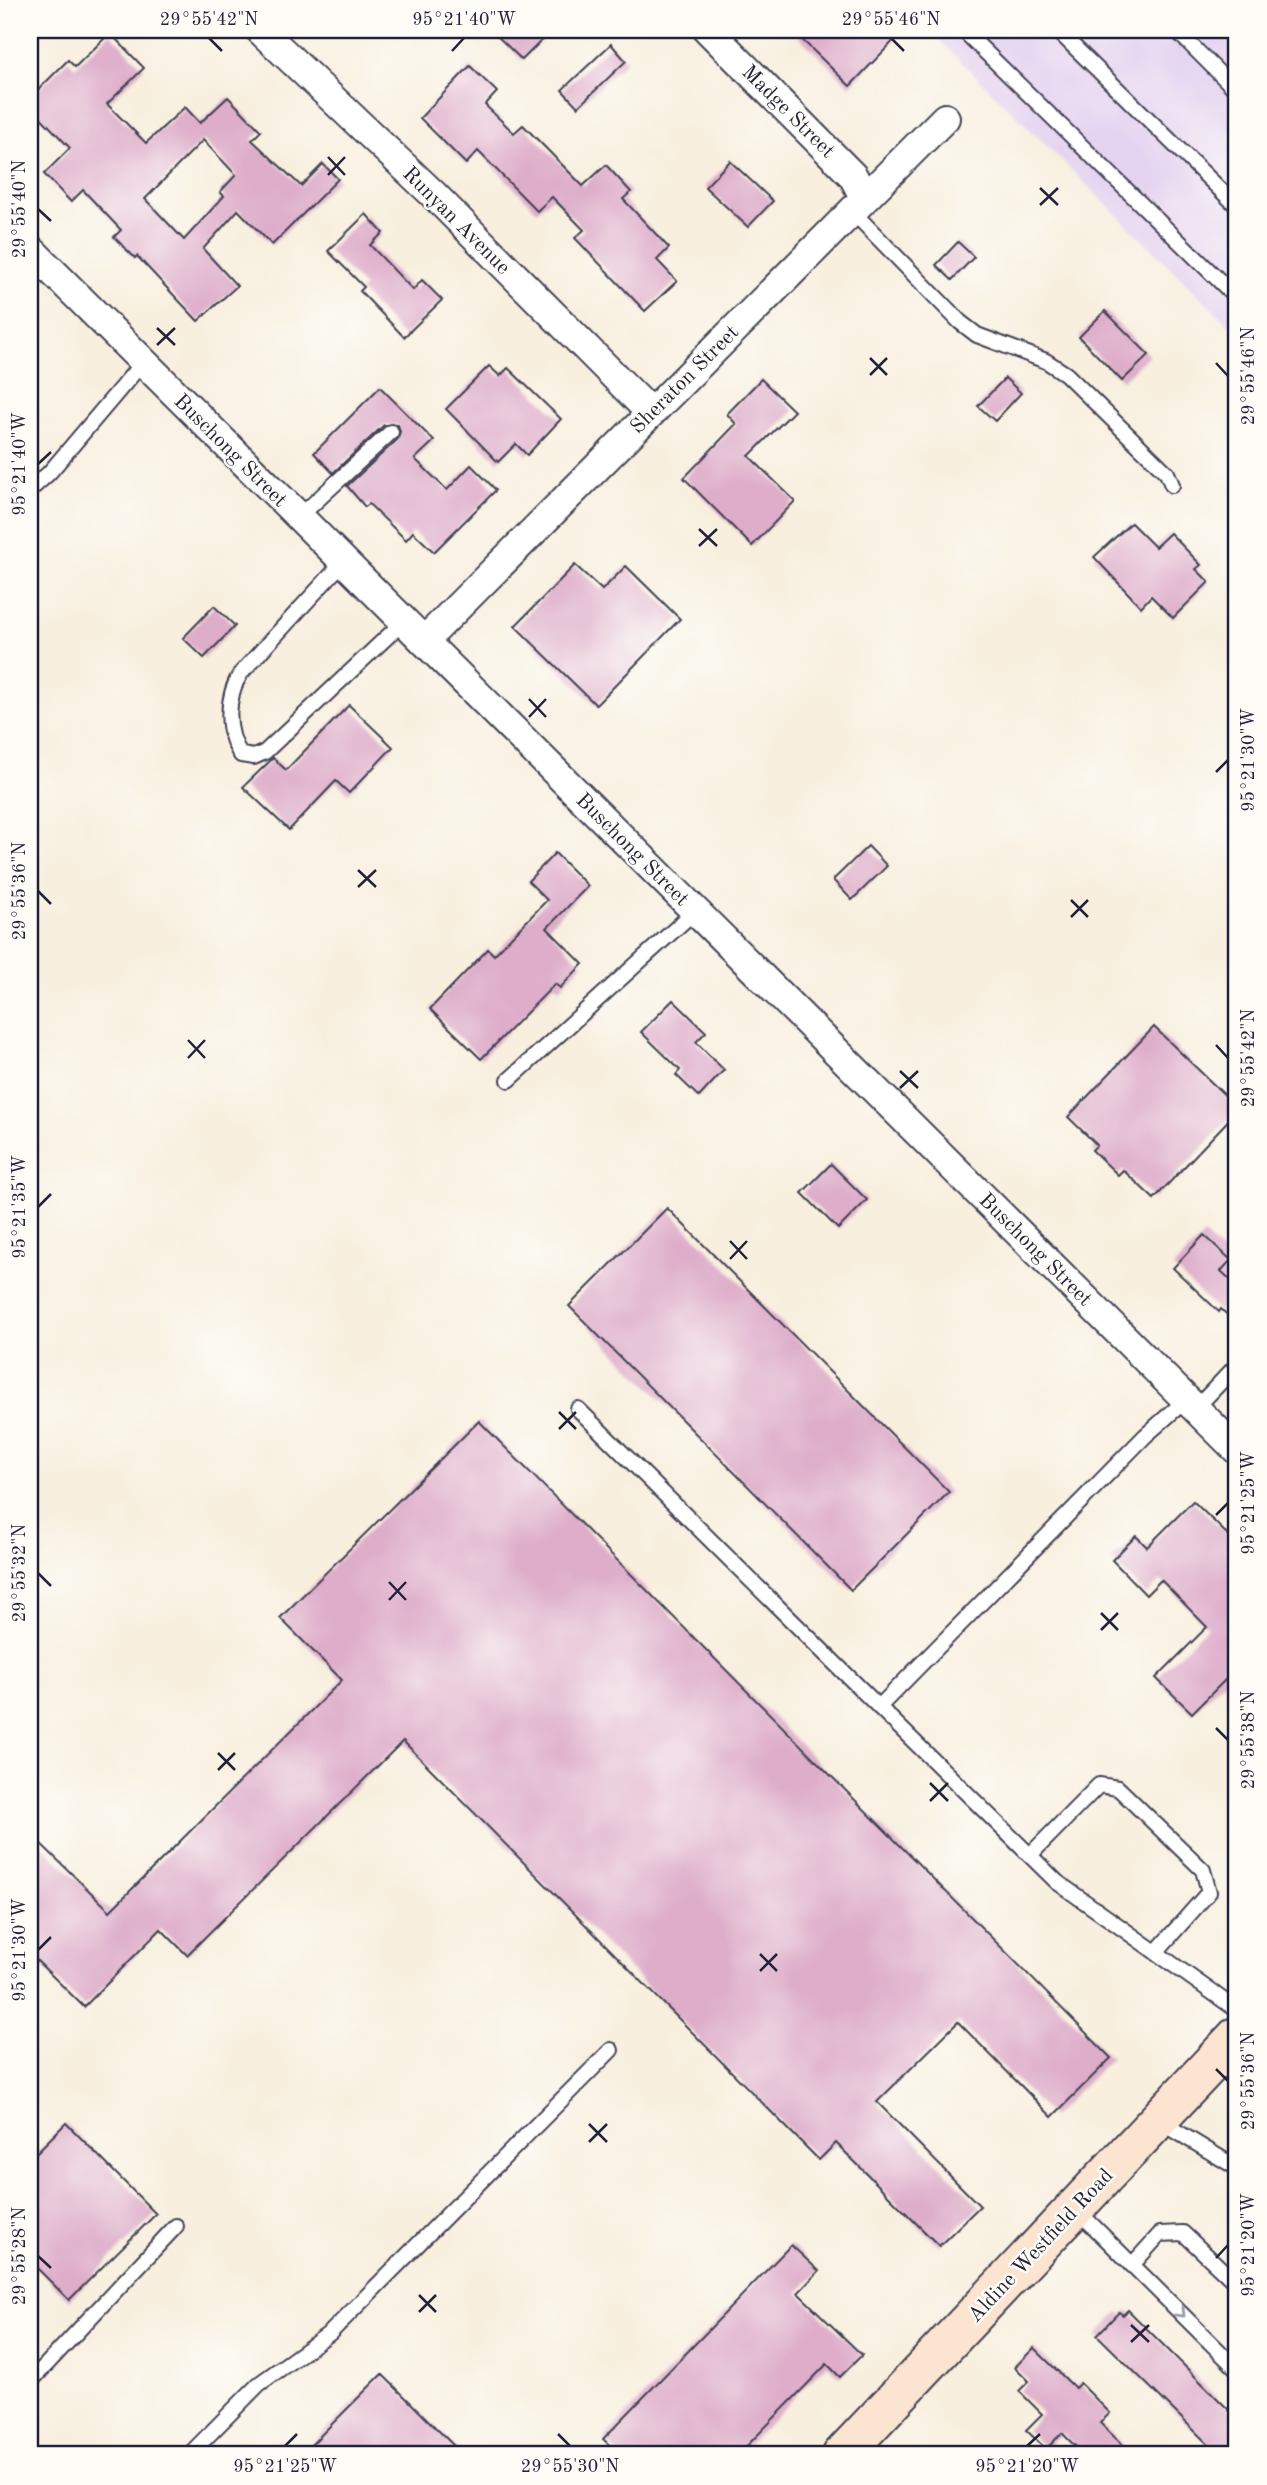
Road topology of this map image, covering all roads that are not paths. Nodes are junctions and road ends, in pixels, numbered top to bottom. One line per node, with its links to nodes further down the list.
1 (260, 30): 13 (street, Runyan Avenue)
2 (708, 30): 8 (street, Madge Street)
3 (963, 30): 11 (lane)
4 (1057, 30): 9 (lane)
5 (1176, 30): 6 (lane)
6 (1237, 91)
7 (945, 118): 8 (street, Sheraton Street)
8 (858, 204): 13 (street, Sheraton Street); 15 (lane)
9 (1237, 206)
10 (30, 249): 12 (street, Buschong Street)
11 (1237, 298)
12 (143, 362): 16 (lane); 17 (street, Buschong Street)
13 (651, 413): 19 (street, Sheraton Street)
14 (391, 432): 17 (lane)
15 (1172, 485)
16 (30, 490)
17 (299, 517): 18 (street, Buschong Street)
18 (344, 561): 19 (street, Buschong Street); 19 (lane)
19 (414, 631): 20 (street, Buschong Street)
20 (695, 911): 21 (lane); 23 (street, Buschong Street)
21 (509, 1080)
22 (1237, 1366): 23 (lane)
23 (1191, 1404): 25 (street, Buschong Street); 26 (lane)
24 (578, 1409): 26 (lane)
25 (1237, 1450)
26 (879, 1707): 27 (lane)
27 (1030, 1855): 28 (lane); 28 (lane)
28 (1156, 1952): 29 (lane)
29 (1237, 2010)
30 (1237, 2036): 32 (main road, Aldine Westfield Road)
31 (611, 2050): 40 (lane)
32 (1158, 2120): 33 (lane); 34 (main road, Aldine Westfield Road)
33 (1237, 2168)
34 (1075, 2208): 36 (lane); 41 (main road, Aldine Westfield Road)
35 (176, 2225): 39 (lane)
36 (1132, 2265): 37 (lane); 38 (lane, one-way to 38)
37 (1237, 2284)
38 (1237, 2369)
39 (30, 2382)
40 (189, 2455)
41 (842, 2455)

